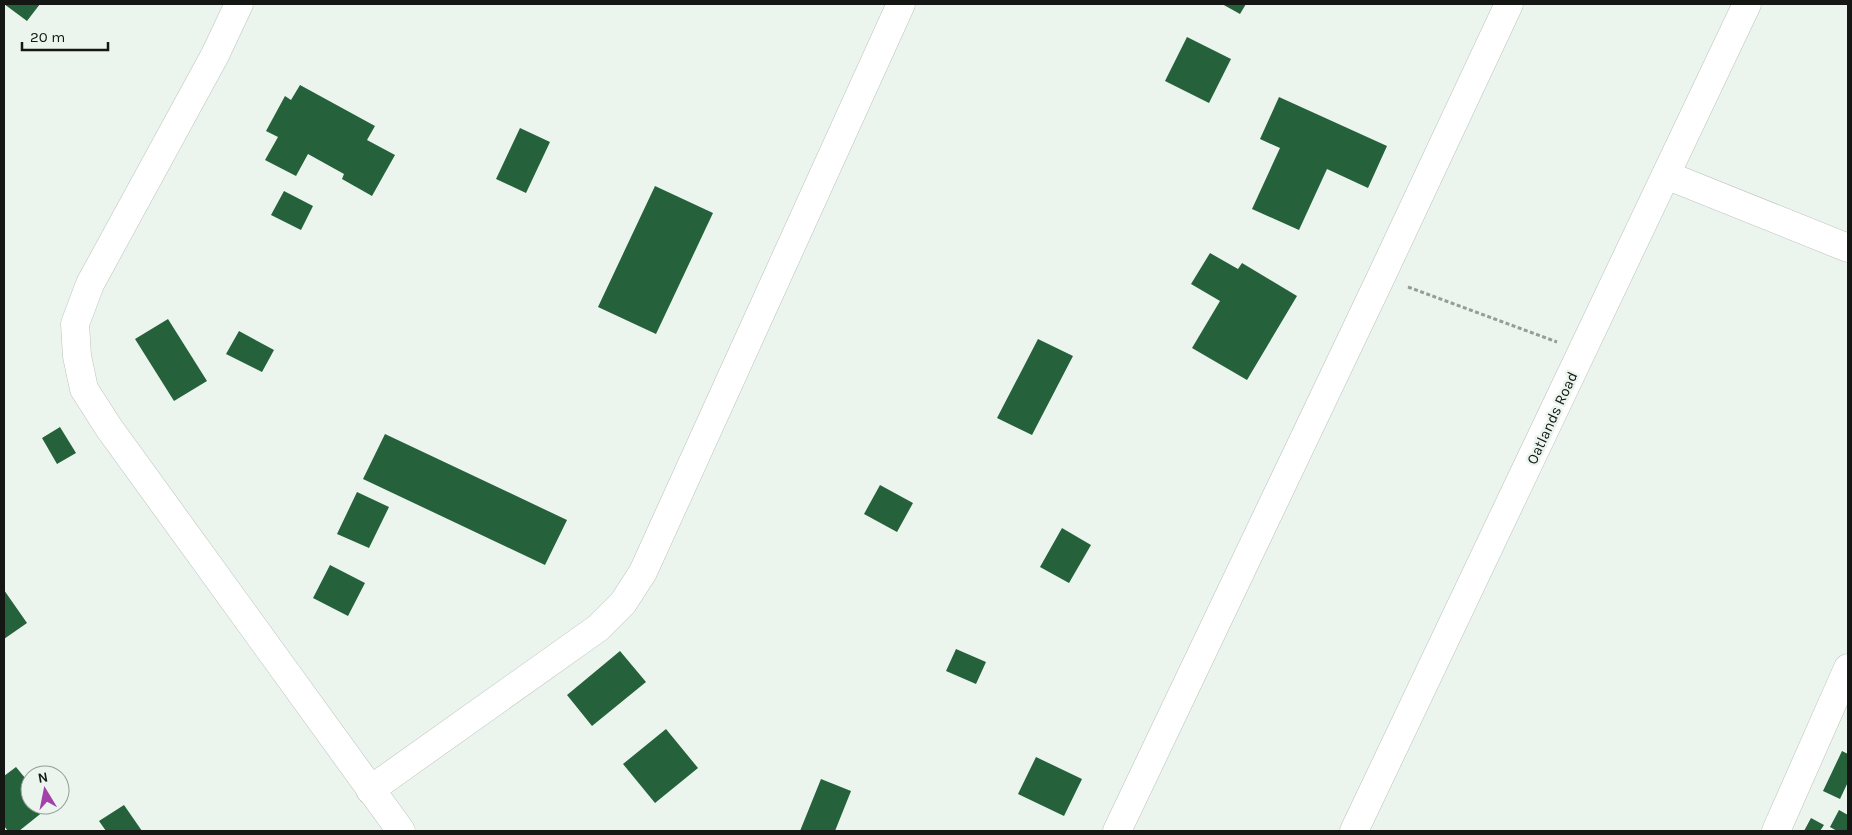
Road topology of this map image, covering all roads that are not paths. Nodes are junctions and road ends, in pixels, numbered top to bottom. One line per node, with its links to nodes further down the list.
1 (239, 4): 8 (street)
2 (901, 4): 8 (street)
3 (1509, 4): 10 (street)
4 (1748, 4): 5 (street, Oatlands Road)
5 (1666, 174): 6 (street); 11 (street, Oatlands Road)
6 (1848, 248)
7 (1848, 668): 12 (street)
8 (370, 790): 9 (street)
9 (401, 831)
10 (1117, 831)
11 (1354, 831)
12 (1776, 831)

